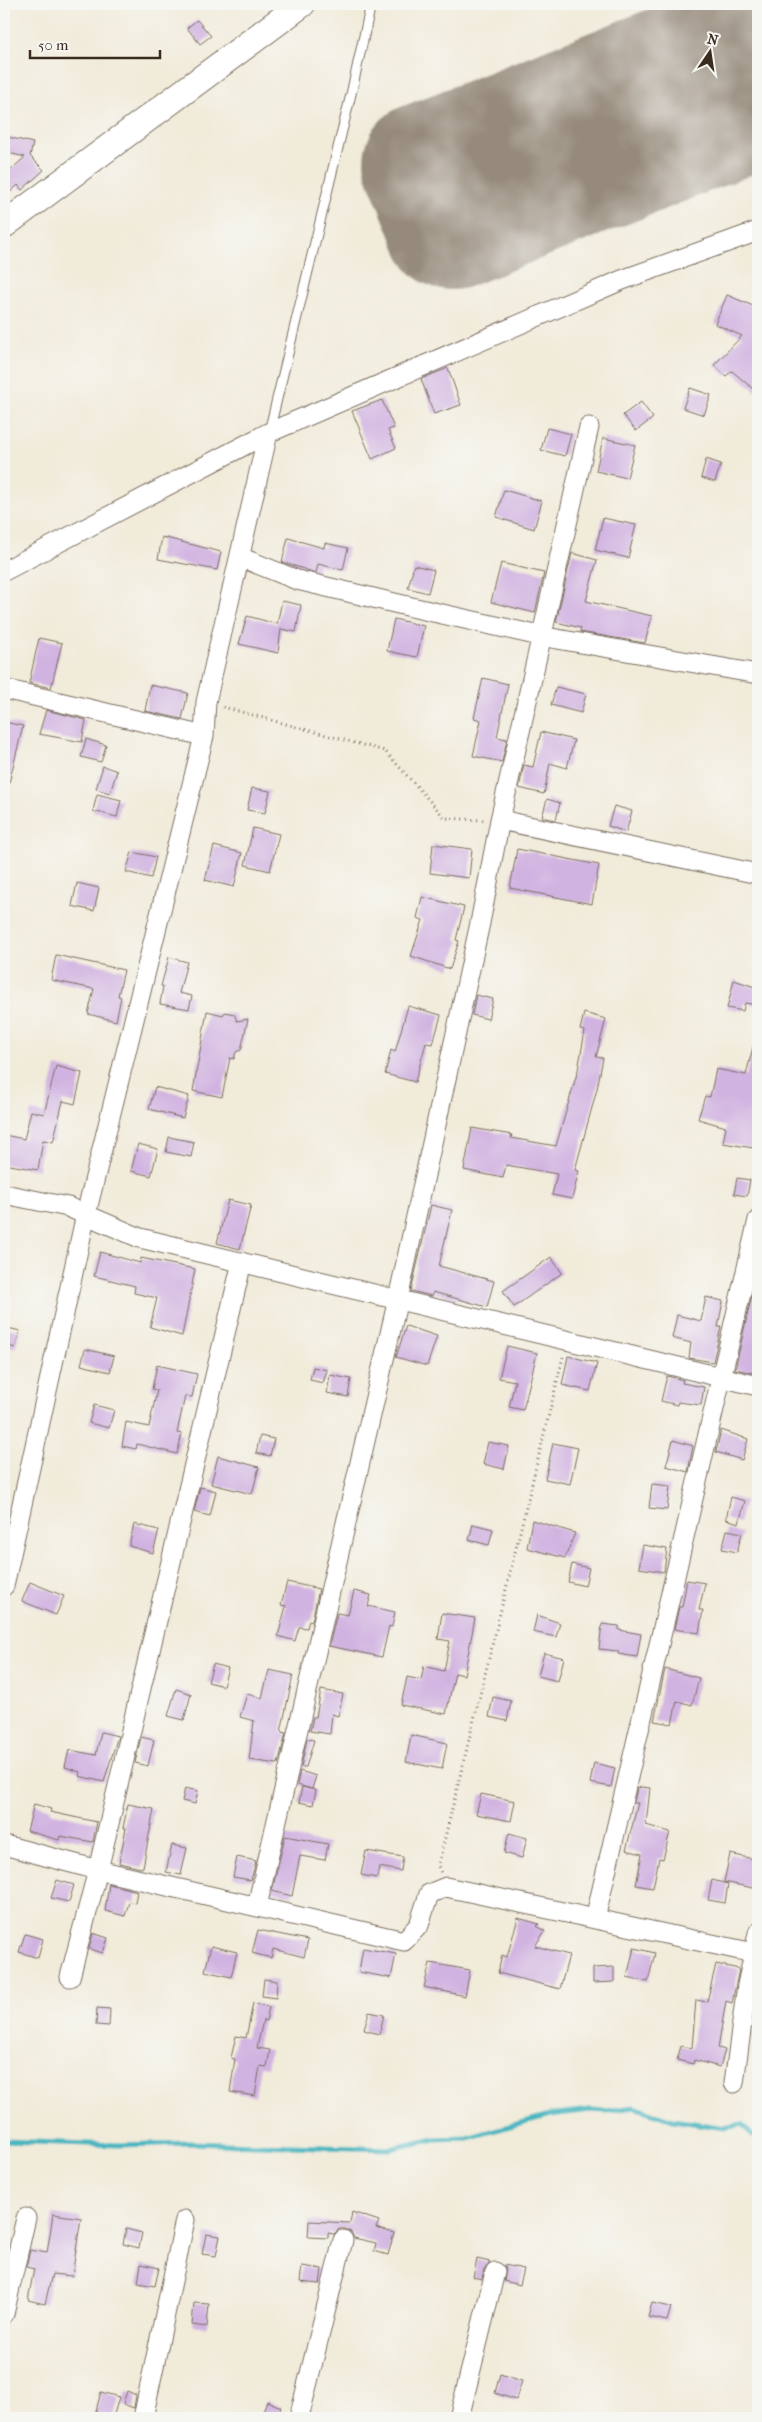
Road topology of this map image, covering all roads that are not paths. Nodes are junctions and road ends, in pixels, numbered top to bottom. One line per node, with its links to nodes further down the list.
1 (302, 4): 3 (street)
2 (371, 4): 6 (lane)
3 (4, 225)
4 (758, 231): 6 (street)
5 (589, 427): 9 (street)
6 (268, 433): 7 (street); 8 (street)
7 (240, 557): 9 (street); 12 (street)
8 (4, 571)
9 (540, 636): 10 (street); 13 (street)
10 (758, 674)
11 (4, 689): 12 (street)
12 (204, 736): 16 (street)
13 (500, 820): 14 (street); 19 (street)
14 (758, 874)
15 (4, 1194): 16 (street)
16 (86, 1214): 18 (street); 22 (street)
17 (758, 1220): 20 (street)
18 (242, 1262): 19 (street); 24 (street)
19 (398, 1299): 20 (street); 25 (street)
20 (722, 1375): 21 (street); 26 (street)
21 (758, 1386)
22 (4, 1586)
23 (4, 1845): 24 (street)
24 (98, 1870): 25 (street); 29 (street)
25 (258, 1906): 26 (street)
26 (595, 1919): 28 (street)
27 (758, 1934): 28 (street)
28 (754, 1953): 30 (street)
29 (70, 1977)
30 (752, 1987): 31 (street)
31 (734, 2083)
32 (26, 2218): 36 (street)
33 (184, 2220): 37 (street)
34 (343, 2240): 38 (street)
35 (495, 2272): 39 (street)
36 (4, 2314)
37 (143, 2418)
38 (299, 2418)
39 (459, 2418)

